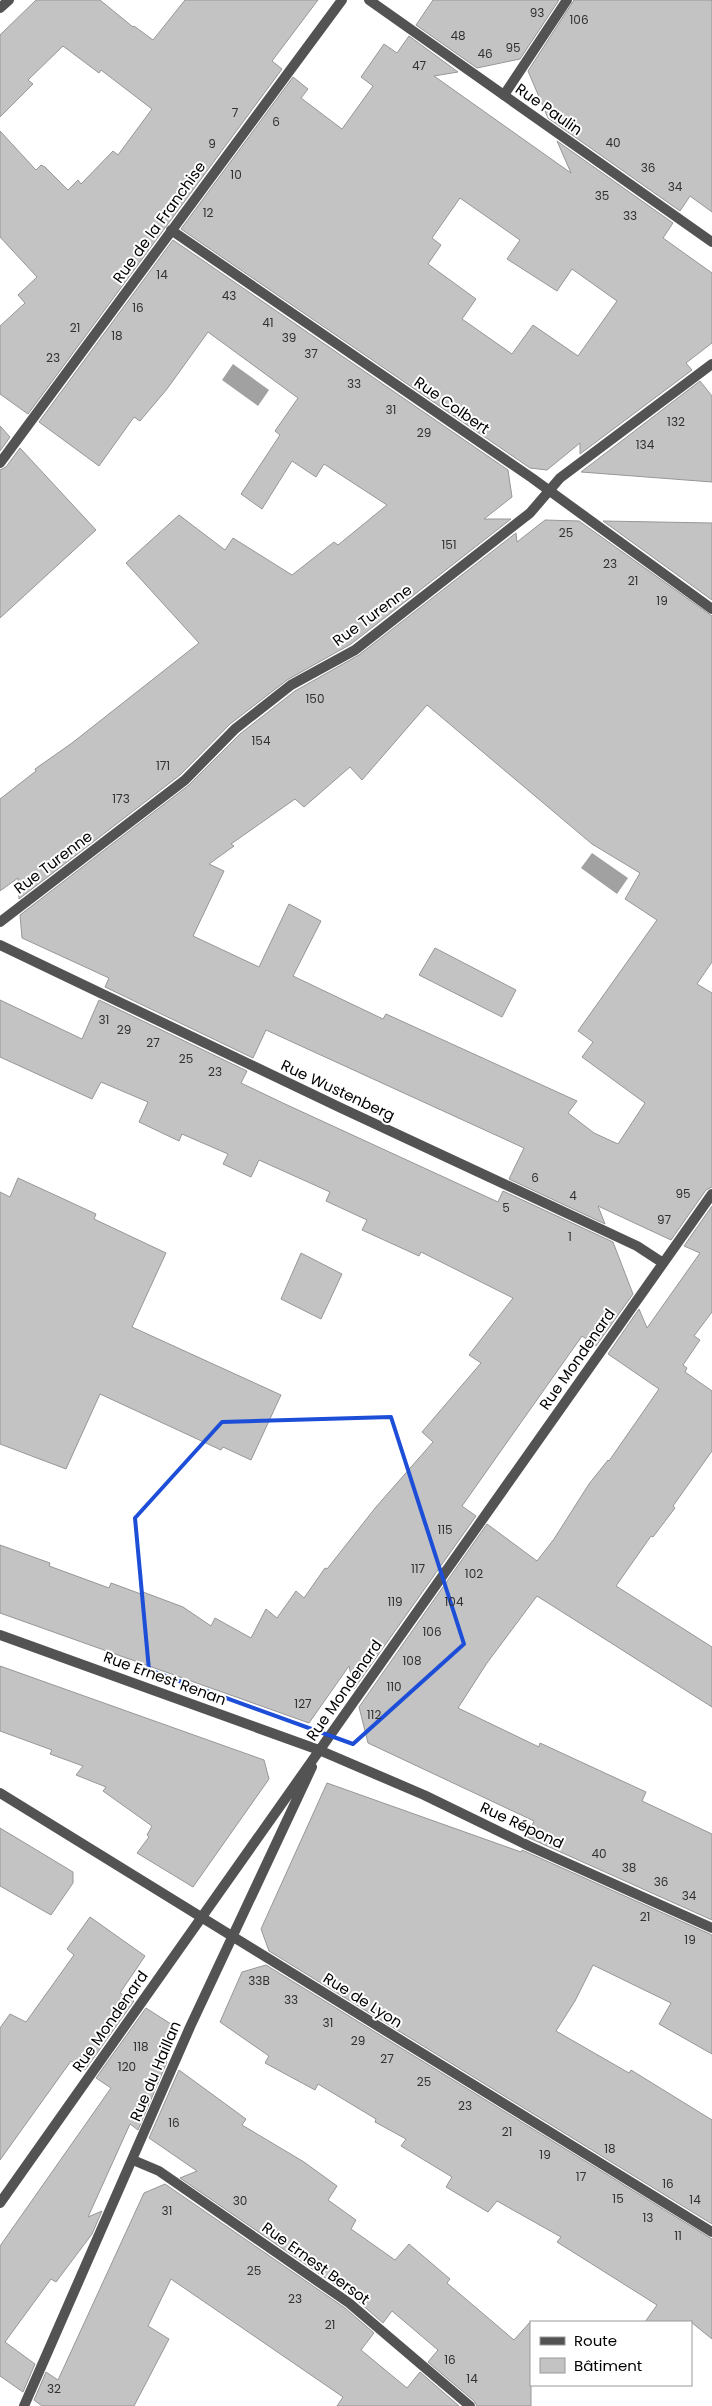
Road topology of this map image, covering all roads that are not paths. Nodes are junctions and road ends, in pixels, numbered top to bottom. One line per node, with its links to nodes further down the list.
1 (8, 0): 5 (street)
2 (342, 0): 7 (street, Rue de la Franchise)
3 (369, 0): 6 (street, Rue Paulin)
4 (567, 0): 6 (street)
5 (0, 8)
6 (504, 95): 8 (street, Rue Paulin)
7 (172, 230): 10 (street, Rue de la Franchise); 11 (street, Rue Colbert)
8 (712, 242)
9 (712, 364): 11 (street, Rue Turenne)
10 (0, 463)
11 (549, 492): 12 (street, Rue Colbert); 13 (street, Rue Turenne)
12 (712, 609)
13 (0, 922)
14 (0, 945): 16 (street, Rue Wustenberg)
15 (712, 1194): 16 (street, Rue Mondenard)
16 (663, 1263): 18 (street, Rue Mondenard)
17 (0, 1635): 18 (street, Rue Ernest Renan)
18 (319, 1750): 20 (street, Rue Mondenard); 21 (street, Rue Répond); 22 (street, Rue du Haillan)
19 (0, 1793): 20 (street, Rue de Lyon)
20 (202, 1918): 22 (street, Rue de Lyon); 24 (street, Rue Mondenard)
21 (712, 1928)
22 (231, 1936): 23 (street, Rue du Haillan); 25 (street, Rue de Lyon)
23 (133, 2160): 26 (street, Rue du Haillan); 27 (street, Rue Ernest Bersot)
24 (0, 2203)
25 (712, 2232)
26 (24, 2406)
27 (470, 2406)

